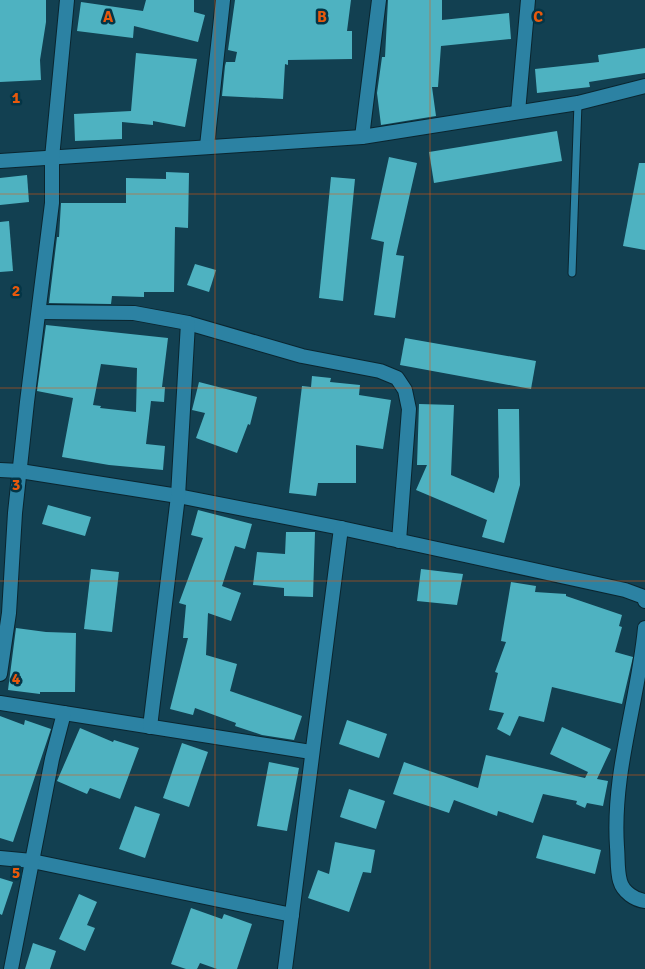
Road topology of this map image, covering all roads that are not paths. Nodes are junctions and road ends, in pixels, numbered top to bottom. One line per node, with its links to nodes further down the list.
1 (67, 0): 10 (street)
2 (223, 0): 9 (street)
3 (379, 0): 8 (street)
4 (528, 0): 7 (street)
5 (645, 86): 6 (street)
6 (578, 103): 7 (street); 12 (lane)
7 (518, 112): 8 (street)
8 (362, 137): 9 (street)
9 (207, 146): 10 (street)
10 (52, 158): 11 (street); 13 (street)
11 (0, 162)
12 (572, 273)
13 (39, 312): 14 (street); 16 (street)
14 (188, 323): 17 (street); 19 (street)
15 (0, 470): 16 (street)
16 (20, 471): 17 (street); 22 (street)
17 (178, 496): 18 (street); 25 (street)
18 (341, 528): 19 (street); 26 (street)
19 (399, 540): 20 (street)
20 (645, 598)
21 (645, 628): 29 (street)
22 (0, 674)
23 (0, 703): 24 (street)
24 (64, 713): 25 (street); 28 (street)
25 (150, 726): 26 (street)
26 (311, 752): 30 (street)
27 (0, 858): 28 (street)
28 (32, 861): 30 (street); 31 (street)
29 (645, 901)
30 (292, 915): 32 (street)
31 (11, 969)
32 (285, 969)

